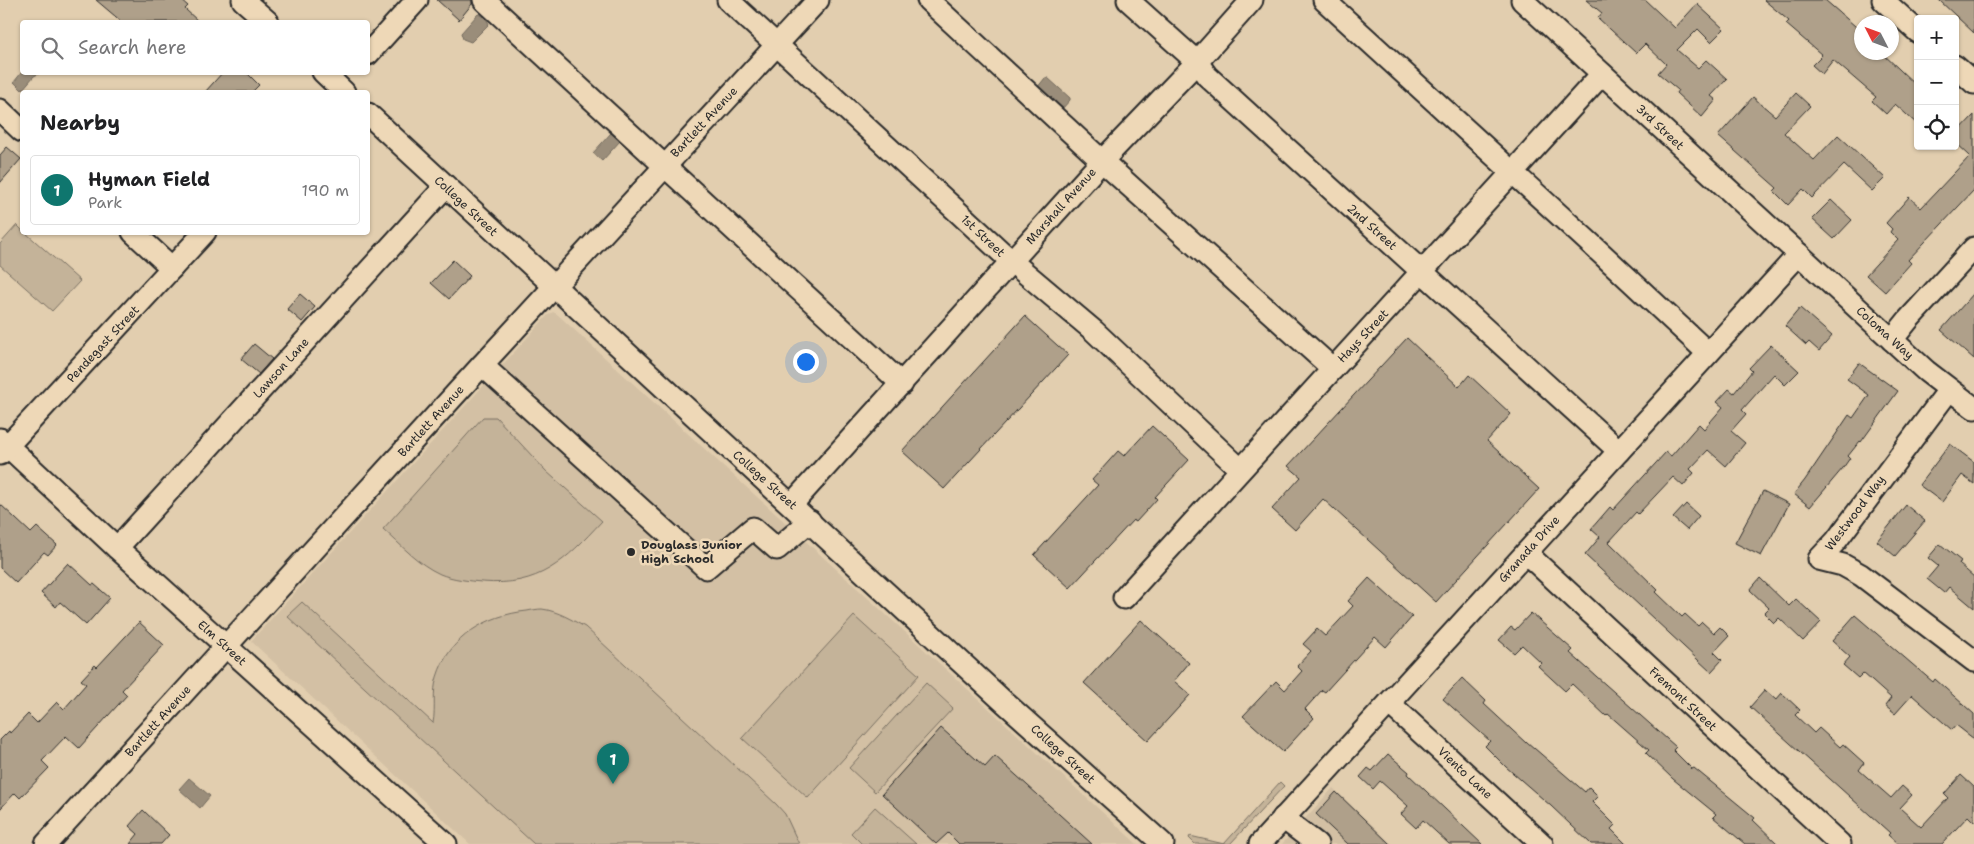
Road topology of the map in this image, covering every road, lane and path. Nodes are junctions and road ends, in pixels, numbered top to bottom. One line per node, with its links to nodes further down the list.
1 (243, 0): 12 (street)
2 (417, 0): 15 (street)
3 (484, 0): 24 (street)
4 (728, 0): 14 (street, 1st Street)
5 (818, 0): 14 (street, Bartlett Avenue)
6 (928, 0): 23 (street)
7 (1128, 0): 16 (street, 2nd Street)
8 (1252, 0): 16 (street, Marshall Avenue)
9 (1324, 0): 25 (street)
10 (1522, 0): 18 (street, 3rd Street)
11 (1892, 3): 13 (street)
12 (266, 20)
13 (1914, 28)
14 (776, 45): 24 (street, Bartlett Avenue); 31 (street, 1st Street)
15 (370, 52)
16 (1197, 62): 23 (street, Marshall Avenue); 33 (street, 2nd Street)
17 (1959, 70): 19 (street)
18 (1602, 74): 25 (street, Hays Street); 30 (street, 3rd Street)
19 (1974, 83)
20 (0, 110): 22 (street)
21 (370, 116): 26 (street, College Street)
22 (20, 129)
23 (1102, 161): 31 (street, Marshall Avenue); 38 (street)
24 (664, 166): 34 (street, Bartlett Avenue); 39 (street)
25 (1513, 172): 33 (street, Hays Street); 36 (street)
26 (445, 187): 34 (street, College Street); 47 (street, Lawson Lane)
27 (136, 235): 32 (street)
28 (202, 235): 32 (street, Pendegast Street)
29 (1974, 248): 35 (street)
30 (1799, 254): 35 (street, Coloma Way); 36 (street, Granada Drive)
31 (1011, 261): 39 (street, Marshall Avenue); 44 (street, 1st Street)
32 (172, 268): 42 (street, Pendegast Street)
33 (1422, 273): 38 (street, Hays Street); 43 (street, 2nd Street)
34 (554, 287): 37 (street, Bartlett Avenue); 45 (street, College Street)
35 (1892, 340): 40 (street, Coloma Way)
36 (1708, 353): 43 (street, Granada Drive)
37 (482, 365): 46 (street); 50 (street, Bartlett Avenue)
38 (1333, 369): 44 (street, Hays Street)
39 (902, 384): 45 (street, Marshall Avenue)
40 (1949, 390): 41 (street, Coloma Way); 51 (street, Westwood Way)
41 (1974, 408)
42 (3, 447): 47 (street, Elm Street)
43 (1619, 451): 48 (street, Granada Drive)
44 (1240, 469): 49 (street, Hays Street)
45 (792, 504): 46 (street, College Street)
46 (810, 521): 57 (street, College Street)
47 (117, 548): 50 (street, Elm Street)
48 (1526, 553): 52 (street, Granada Drive); 60 (street, Fremont Street)
49 (1124, 598)
50 (226, 646): 55 (street, Bartlett Avenue); 56 (street, Elm Street)
51 (1974, 661)
52 (1389, 702): 53 (street, Granada Drive); 59 (street, Viento Lane)
53 (1283, 818): 54 (street); 58 (street, Granada Drive)
54 (1310, 842)
55 (46, 844)
56 (446, 844)
57 (1163, 844)
58 (1260, 844)
59 (1542, 844)
60 (1840, 844)

